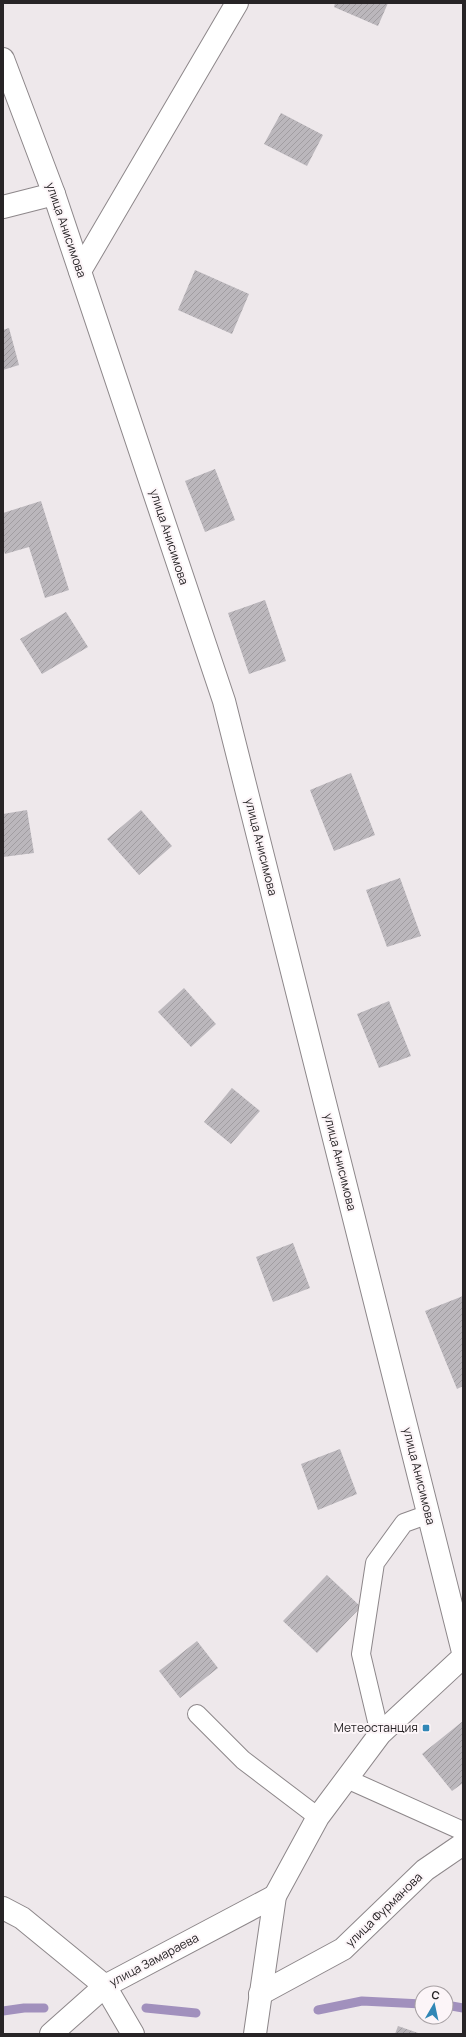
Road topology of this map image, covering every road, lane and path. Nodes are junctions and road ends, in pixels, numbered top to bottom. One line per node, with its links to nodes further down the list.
1 (237, 3): 5 (street)
2 (3, 60): 3 (street, улица Анисимова)
3 (54, 194): 4 (street); 5 (street, улица Анисимова)
4 (3, 207)
5 (80, 271): 6 (street, улица Анисимова)
6 (429, 1514): 7 (street, улица Анисимова); 10 (lane)
7 (463, 1652)
8 (463, 1657): 10 (street)
9 (197, 1714): 12 (lane)
10 (380, 1734): 11 (street)
11 (347, 1780): 12 (street); 13 (lane)
12 (318, 1817): 15 (street)
13 (463, 1832)
14 (463, 1844): 18 (street, улица Фурманова)
15 (275, 1896): 17 (street, улица Замараева); 18 (street)
16 (3, 1908): 17 (street, улица Замараева)
17 (105, 1986): 19 (street); 20 (street)
18 (260, 1994): 21 (street)
19 (51, 2034)
20 (133, 2034)
21 (255, 2034)

